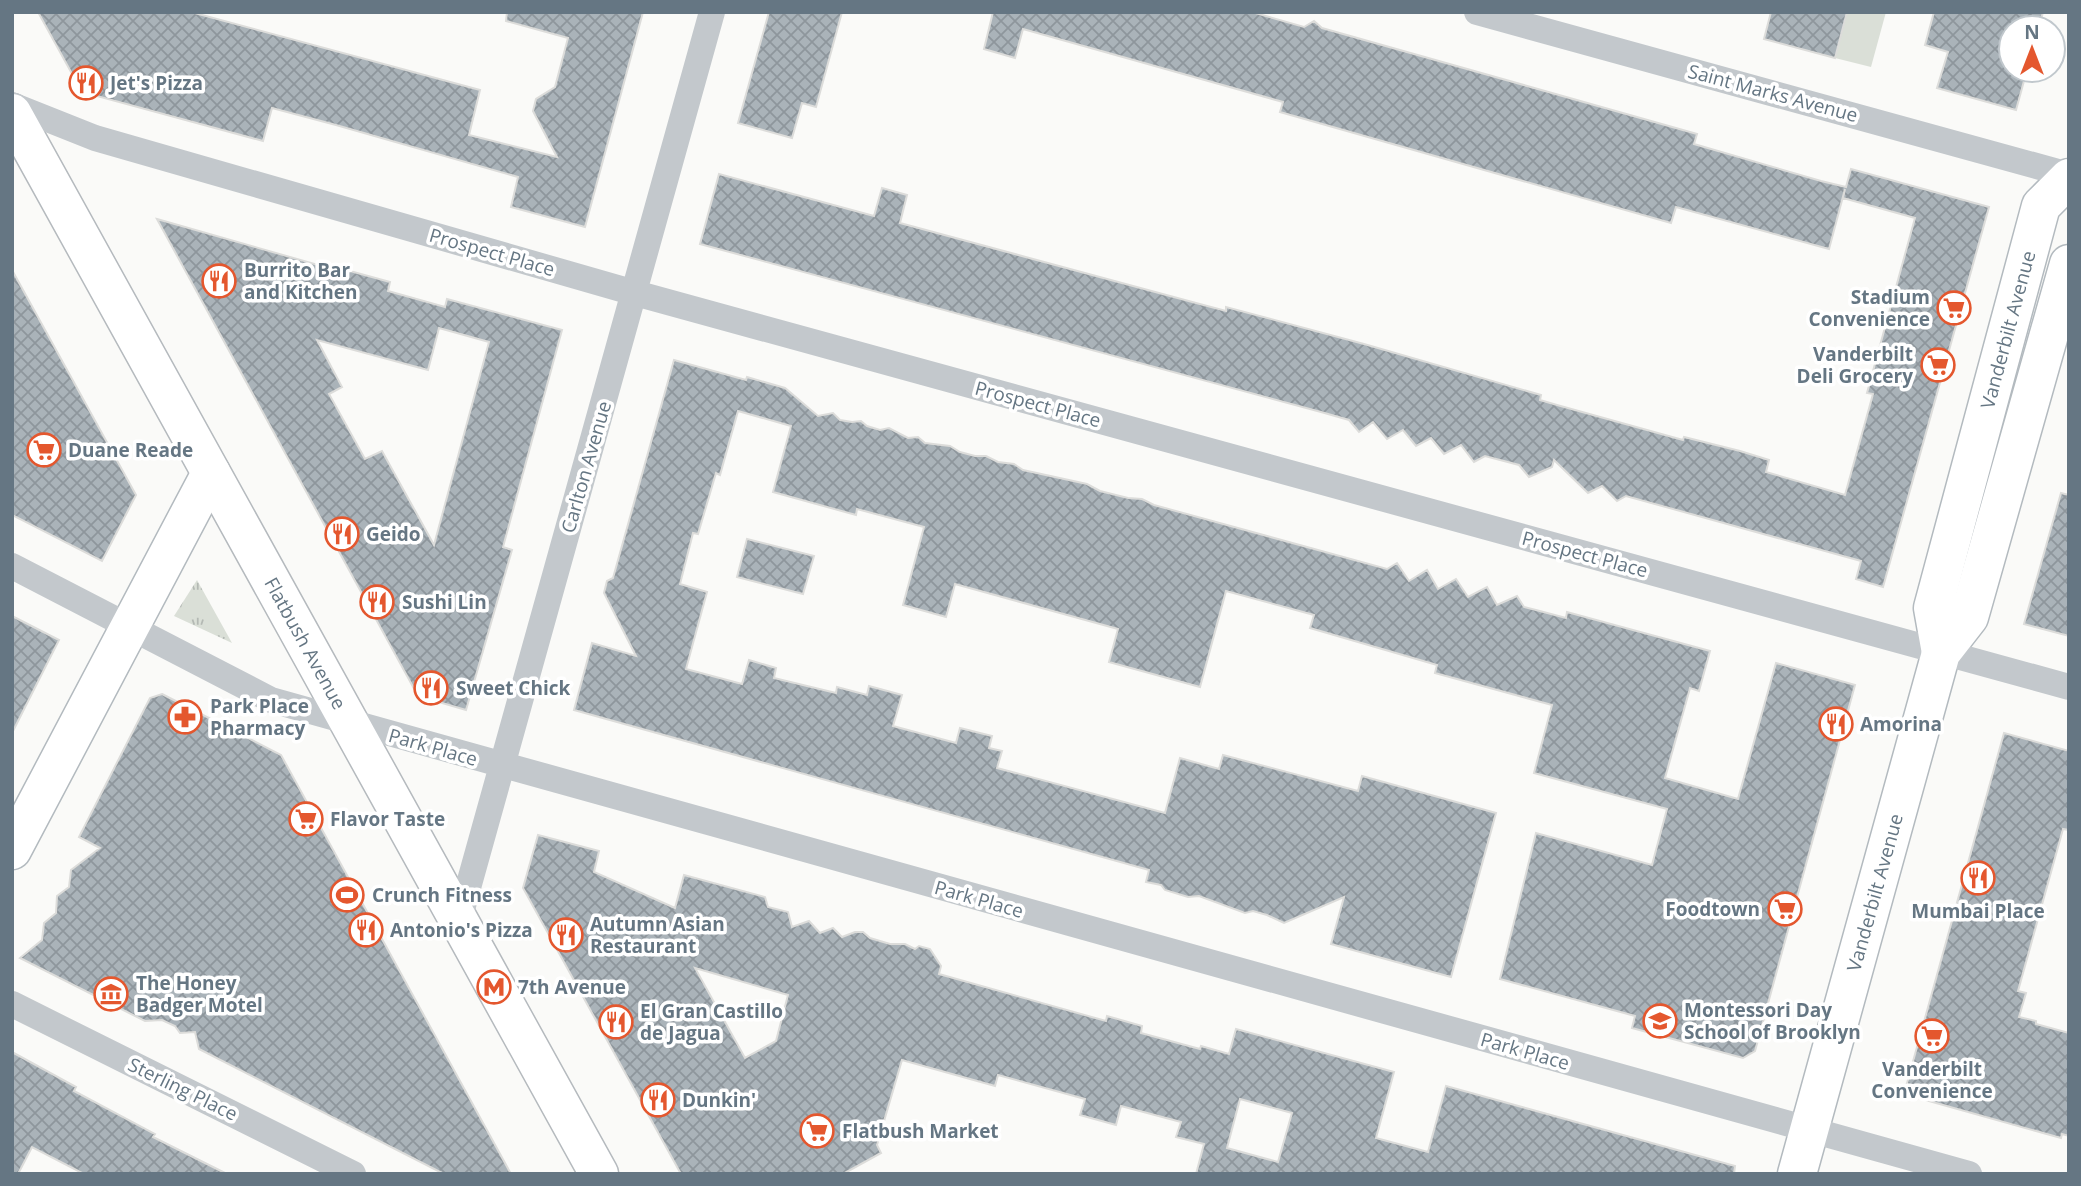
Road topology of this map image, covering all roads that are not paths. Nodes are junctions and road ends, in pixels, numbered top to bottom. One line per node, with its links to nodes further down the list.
1 (712, 12): 7 (street, Carlton Avenue)
2 (1477, 12): 5 (street, Saint Marks Avenue)
3 (12, 104): 7 (street, Prospect Place)
4 (12, 113): 8 (main road, Flatbush Avenue)
5 (2069, 176): 11 (main road, Vanderbilt Avenue)
6 (2069, 264): 11 (main road, Vanderbilt Avenue)
7 (635, 293): 11 (street, Prospect Place); 14 (street, Carlton Avenue)
8 (211, 473): 10 (main road); 13 (main road, Flatbush Avenue)
9 (12, 566): 10 (street, Park Place)
10 (129, 626): 13 (street, Park Place); 15 (main road)
11 (1941, 653): 12 (street, Prospect Place); 18 (main road, Vanderbilt Avenue)
12 (2069, 687)
13 (349, 723): 14 (street, Park Place); 16 (main road, Flatbush Avenue)
14 (502, 766): 16 (street, Carlton Avenue); 18 (street, Park Place)
15 (12, 850)
16 (458, 920): 20 (main road, Flatbush Avenue)
17 (12, 1004): 19 (street, Sterling Place)
18 (1810, 1130): 21 (main road, Vanderbilt Avenue); 22 (street, Park Place)
19 (353, 1174)
20 (599, 1174)
21 (1797, 1174)
22 (1969, 1174)

